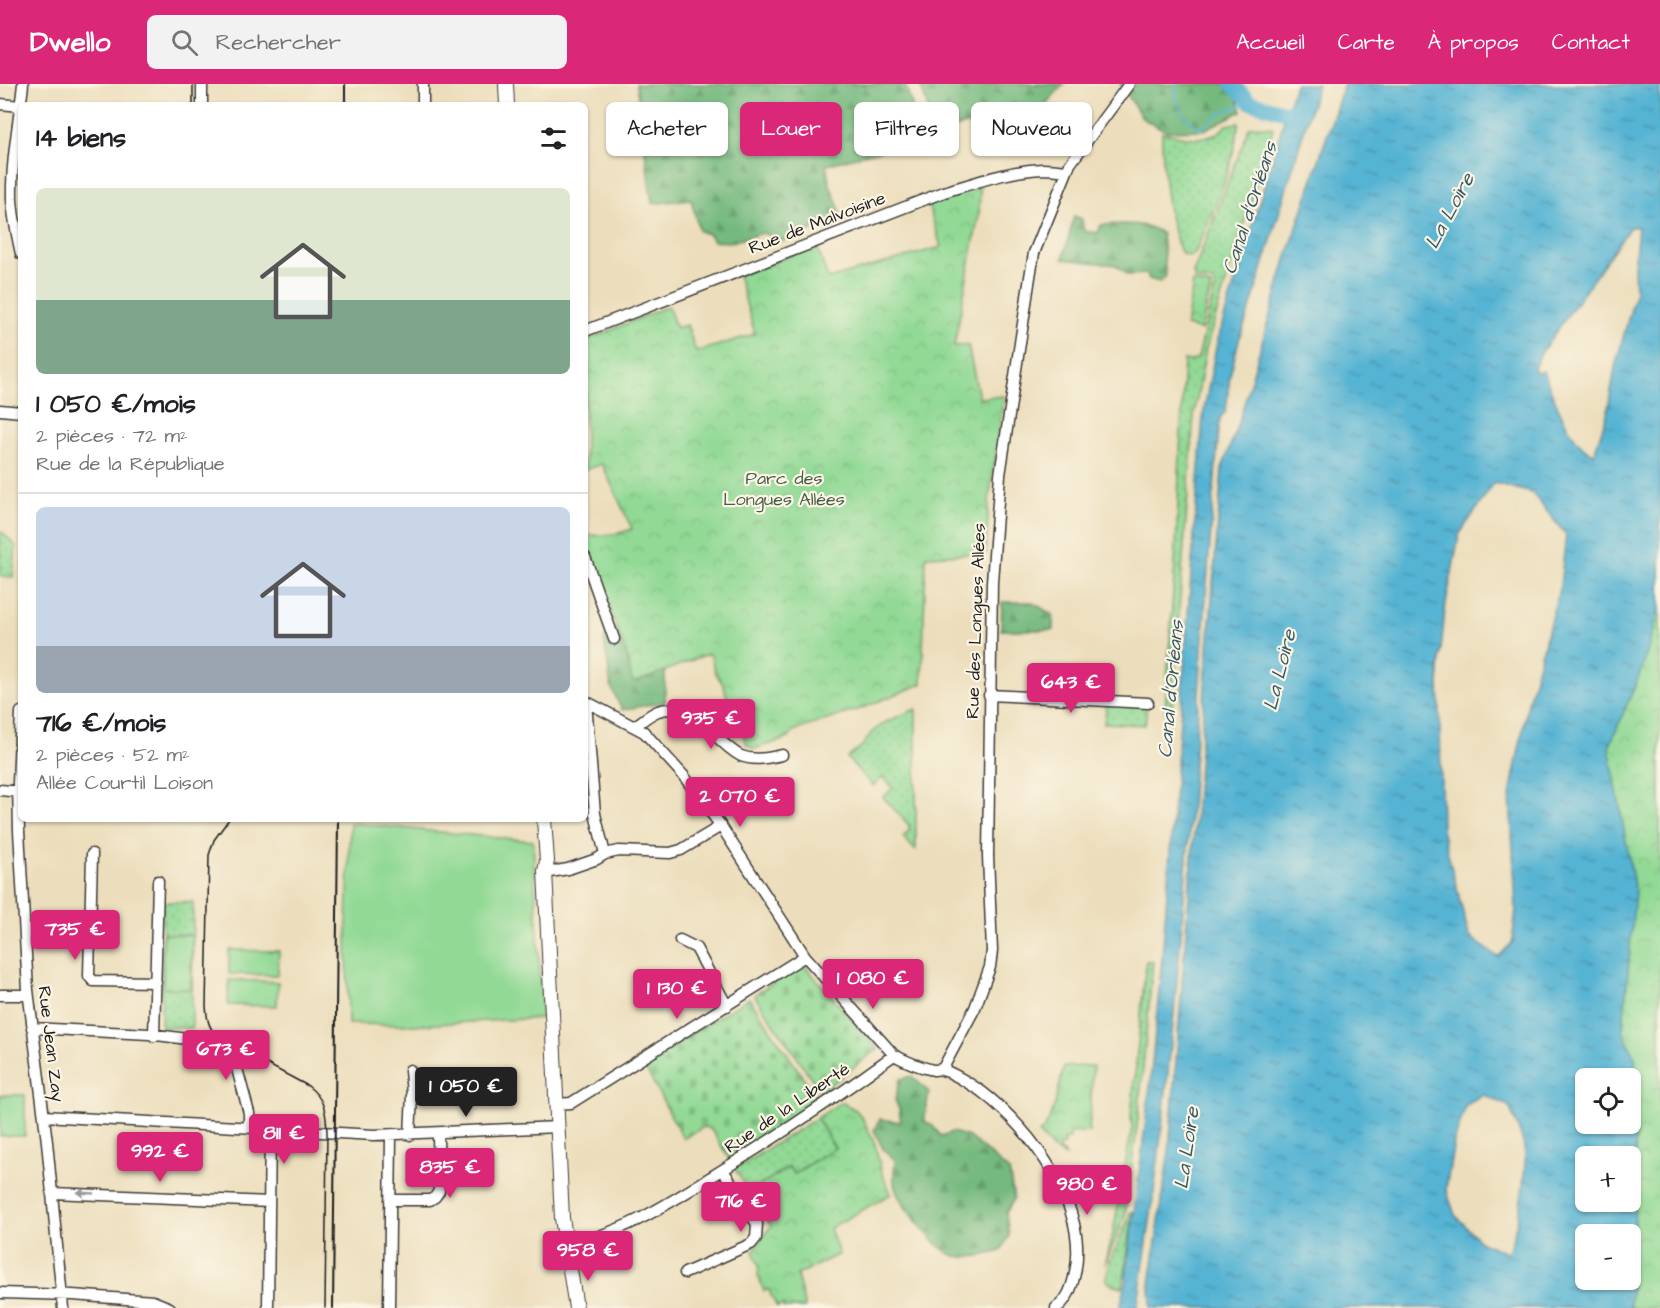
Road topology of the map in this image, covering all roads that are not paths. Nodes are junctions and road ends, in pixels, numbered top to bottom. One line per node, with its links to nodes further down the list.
1 (24, 84): 6 (street)
2 (202, 84): 7 (street)
3 (423, 84): 8 (street)
4 (506, 84): 9 (main road)
5 (1129, 84): 13 (street, Rue des Longues Allées)
6 (22, 102)
7 (202, 102)
8 (423, 102)
9 (507, 102)
10 (0, 104): 11 (street)
11 (18, 106)
12 (18, 139): 14 (street)
13 (1066, 171): 15 (street, Rue de Malvoisine); 20 (street, Rue des Longues Allées)
14 (18, 241)
15 (588, 330)
16 (0, 410): 17 (street)
17 (18, 412)
18 (588, 565): 19 (street)
19 (614, 639)
20 (989, 695): 22 (street); 46 (street, Rue des Longues Allées)
21 (588, 703): 23 (street)
22 (1148, 703)
23 (638, 727): 25 (street); 31 (street)
24 (588, 736): 33 (street)
25 (782, 755)
26 (0, 790): 27 (street)
27 (18, 792)
28 (21, 822): 39 (street, Rue Jean Zay)
29 (538, 822): 34 (main road)
30 (544, 822): 34 (main road)
31 (721, 826): 33 (street); 37 (street)
32 (92, 854): 38 (street)
33 (604, 854): 34 (street)
34 (545, 872): 47 (main road)
35 (158, 881): 38 (street)
36 (680, 940): 41 (street)
37 (806, 956): 41 (street); 44 (street)
38 (156, 982): 43 (street)
39 (28, 994): 40 (street); 42 (street, Rue Jean Zay)
40 (0, 995)
41 (727, 1006): 47 (street)
42 (32, 1028): 43 (street); 48 (street, Rue Jean Zay)
43 (154, 1036): 49 (street)
44 (894, 1054): 46 (street); 55 (street, Rue de la Liberté)
45 (410, 1070): 53 (street)
46 (942, 1070): 68 (street)
47 (557, 1104): 50 (main road)
48 (44, 1116): 49 (street); 56 (street, Rue Jean Zay)
49 (249, 1127): 51 (street)
50 (558, 1127): 52 (street); 59 (main road)
51 (270, 1128): 54 (street); 58 (street)
52 (438, 1134): 53 (street); 57 (street)
53 (410, 1135): 54 (street)
54 (391, 1136): 57 (street)
55 (723, 1170): 59 (street, Rue de la Liberté); 60 (street)
56 (52, 1193): 58 (street, one-way to 56); 62 (street, Rue Jean Zay)
57 (390, 1200): 66 (street)
58 (269, 1202): 65 (street)
59 (566, 1244): 67 (main road)
60 (685, 1273)
61 (0, 1293): 62 (street)
62 (62, 1295): 63 (street, Rue Jean Zay); 64 (street)
63 (63, 1308)
64 (170, 1308)
65 (268, 1308)
66 (389, 1308)
67 (576, 1308)
68 (1056, 1308)

